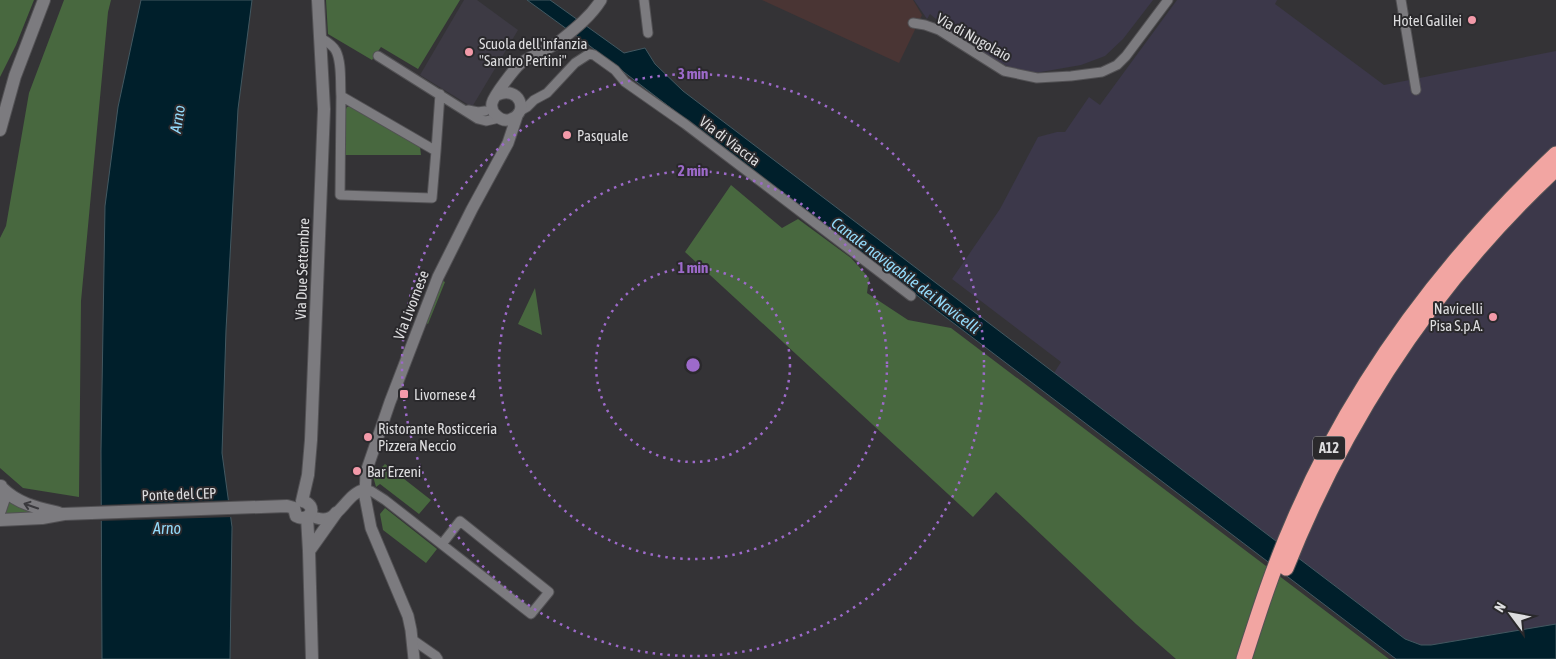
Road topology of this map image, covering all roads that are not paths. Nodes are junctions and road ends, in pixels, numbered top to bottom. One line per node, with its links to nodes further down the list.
1 (44, 0): 22 (main road)
2 (318, 0): 9 (main road, Via Due Settembre)
3 (601, 0): 11 (street)
4 (644, 0): 8 (street)
5 (1168, 0): 7 (street, Via di Nugolaio)
6 (1402, 0): 12 (street)
7 (913, 23)
8 (648, 33)
9 (320, 38): 14 (street); 30 (main road, Via Due Settembre)
10 (378, 56): 13 (street)
11 (513, 71): 15 (street); 17 (street)
12 (1416, 90)
13 (440, 94): 18 (street); 24 (street)
14 (341, 96): 24 (street); 24 (street)
15 (517, 97): 16 (street); 17 (street); 19 (street)
16 (534, 100): 19 (street, Via di Viaccia); 27 (street, Via di Viaccia)
17 (492, 103): 18 (street); 20 (street); 21 (street)
18 (463, 109): 21 (street)
19 (518, 114): 20 (street); 23 (street, Via Livornese)
20 (500, 119): 21 (street); 23 (street)
21 (483, 120)
22 (0, 130)
23 (508, 141): 29 (street, Via Livornese)
24 (436, 151)
25 (1556, 154): 42 (highway, A12)
26 (1556, 169): 43 (highway, A12)
27 (911, 296)
28 (1, 486): 31 (main road); 33 (main road, Ponte del CEP, one-way to 28)
29 (364, 489): 32 (street); 36 (street); 38 (street, Via Livornese)
30 (298, 504): 33 (main road, Ponte del CEP); 34 (main road)
31 (0, 510)
32 (336, 513): 34 (street); 37 (main road)
33 (64, 514): 35 (main road, Ponte del CEP)
34 (308, 516): 37 (main road)
35 (0, 520)
36 (442, 544): 36 (street)
37 (309, 551): 39 (main road)
38 (413, 640): 40 (street, Via Livornese); 41 (street)
39 (312, 659)
40 (414, 659)
41 (438, 659)
42 (1244, 659)
43 (1255, 659)

